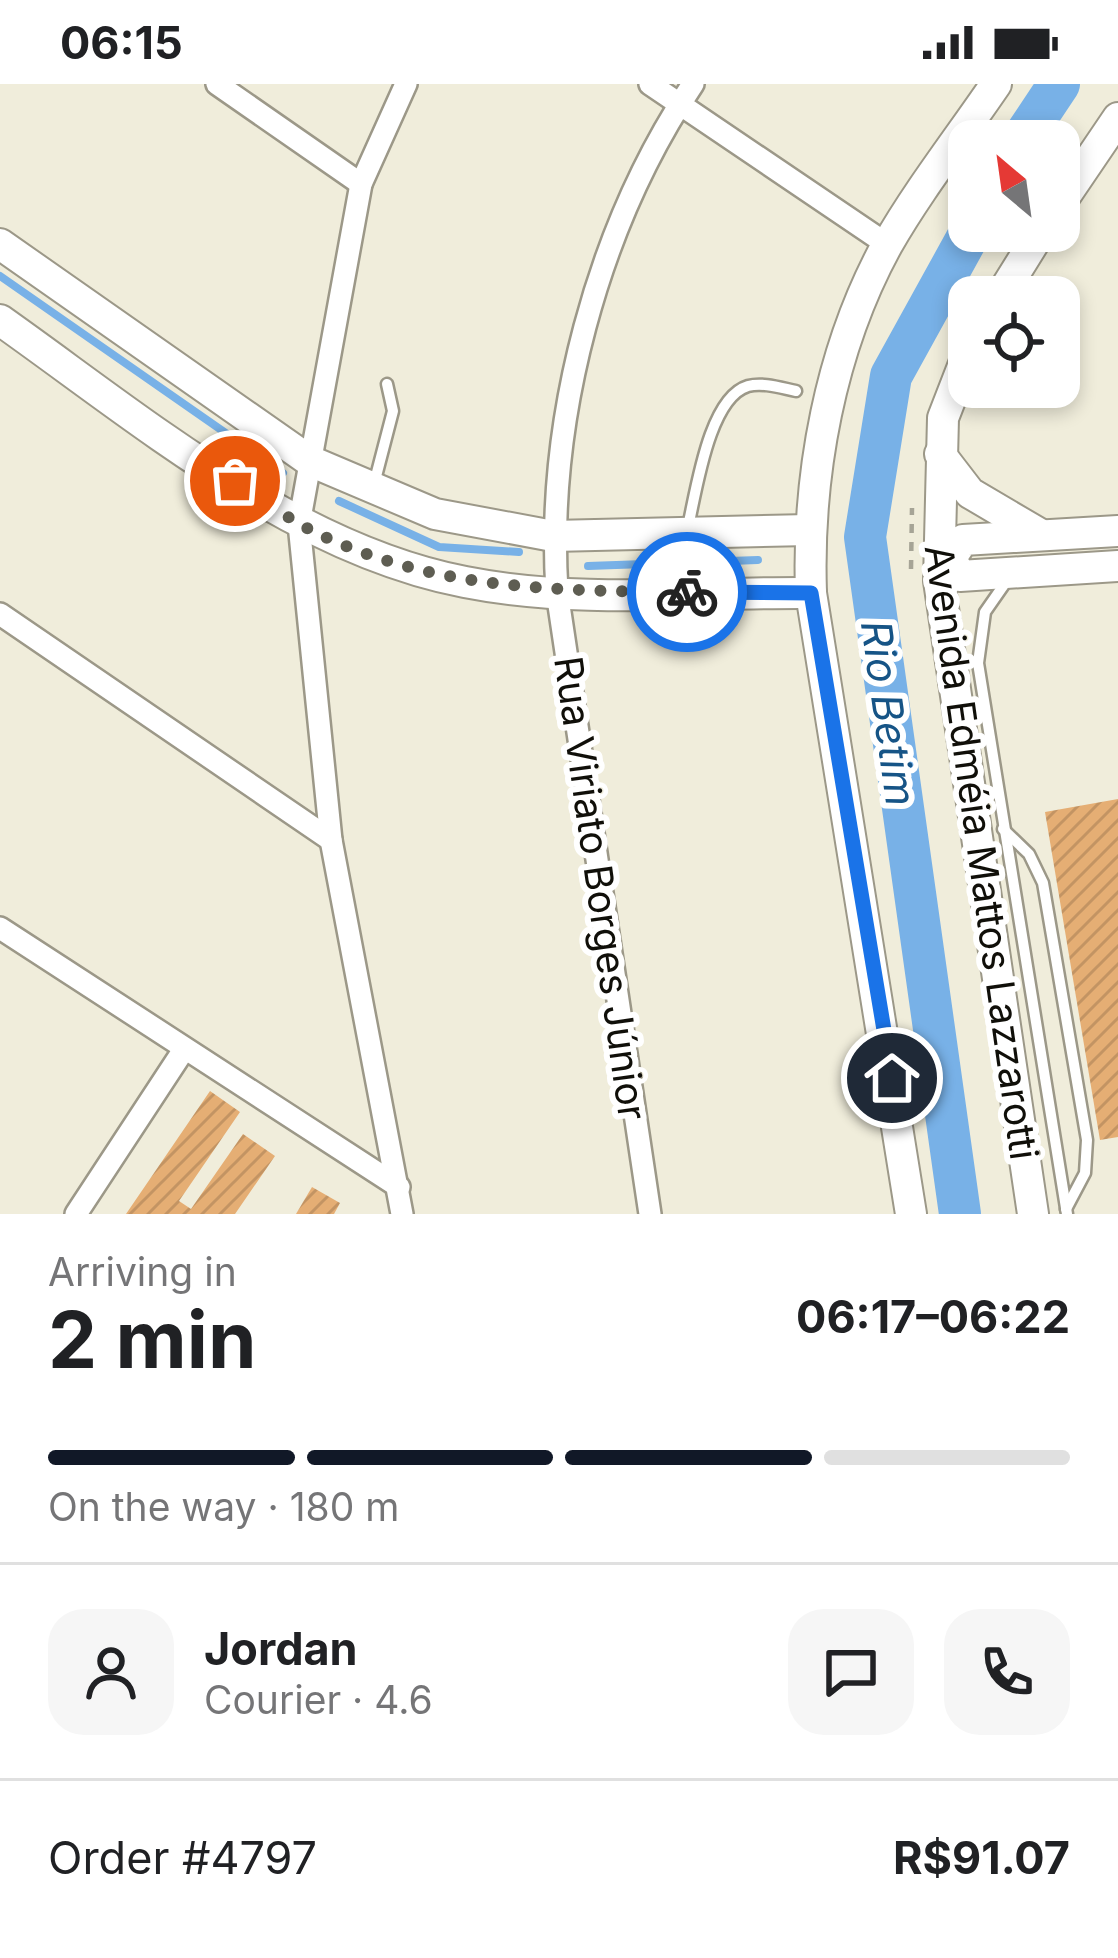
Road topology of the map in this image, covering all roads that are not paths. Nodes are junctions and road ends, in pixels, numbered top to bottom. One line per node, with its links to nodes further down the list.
1 (217, 84): 9 (street)
2 (406, 84): 9 (street)
3 (650, 84): 6 (street)
4 (693, 84): 6 (street, Rua Viriato Borges Júnior)
5 (996, 84): 11 (street)
6 (679, 105): 11 (street); 24 (street, Rua Viriato Borges Júnior)
7 (1118, 118): 8 (street)
8 (1080, 174)
9 (361, 184): 17 (street)
10 (0, 244): 17 (street)
11 (888, 245): 20 (street)
12 (0, 320): 19 (street)
13 (387, 384): 18 (lane)
14 (796, 391): 23 (lane)
15 (948, 405): 16 (street, Avenida Edméia Mattos Lazzarotti)
16 (940, 454): 22 (street); 31 (street, Avenida Edméia Mattos Lazzarotti)
17 (310, 461): 18 (street); 19 (street)
18 (373, 487): 24 (street)
19 (299, 524): 27 (street); 34 (street)
20 (809, 530): 23 (street); 28 (street)
21 (1118, 531): 22 (street)
22 (1038, 532): 26 (street)
23 (686, 534): 24 (street)
24 (554, 536): 27 (street, Rua Viriato Borges Júnior)
25 (1118, 566): 26 (street)
26 (1012, 574): 30 (lane)
27 (557, 592): 28 (street); 41 (street, Rua Viriato Borges Júnior)
28 (811, 593): 42 (street)
29 (0, 614): 34 (street)
30 (984, 714): 31 (lane); 32 (lane)
31 (962, 749): 32 (lane); 43 (street, Avenida Edméia Mattos Lazzarotti)
32 (998, 793): 33 (lane)
33 (1003, 829): 38 (lane); 38 (lane)
34 (332, 840): 37 (street)
35 (0, 928): 36 (street)
36 (183, 1051): 37 (street); 39 (street)
37 (398, 1187): 40 (street)
38 (1067, 1212)
39 (76, 1214)
40 (402, 1214)
41 (650, 1214)
42 (911, 1214)
43 (1033, 1214)

